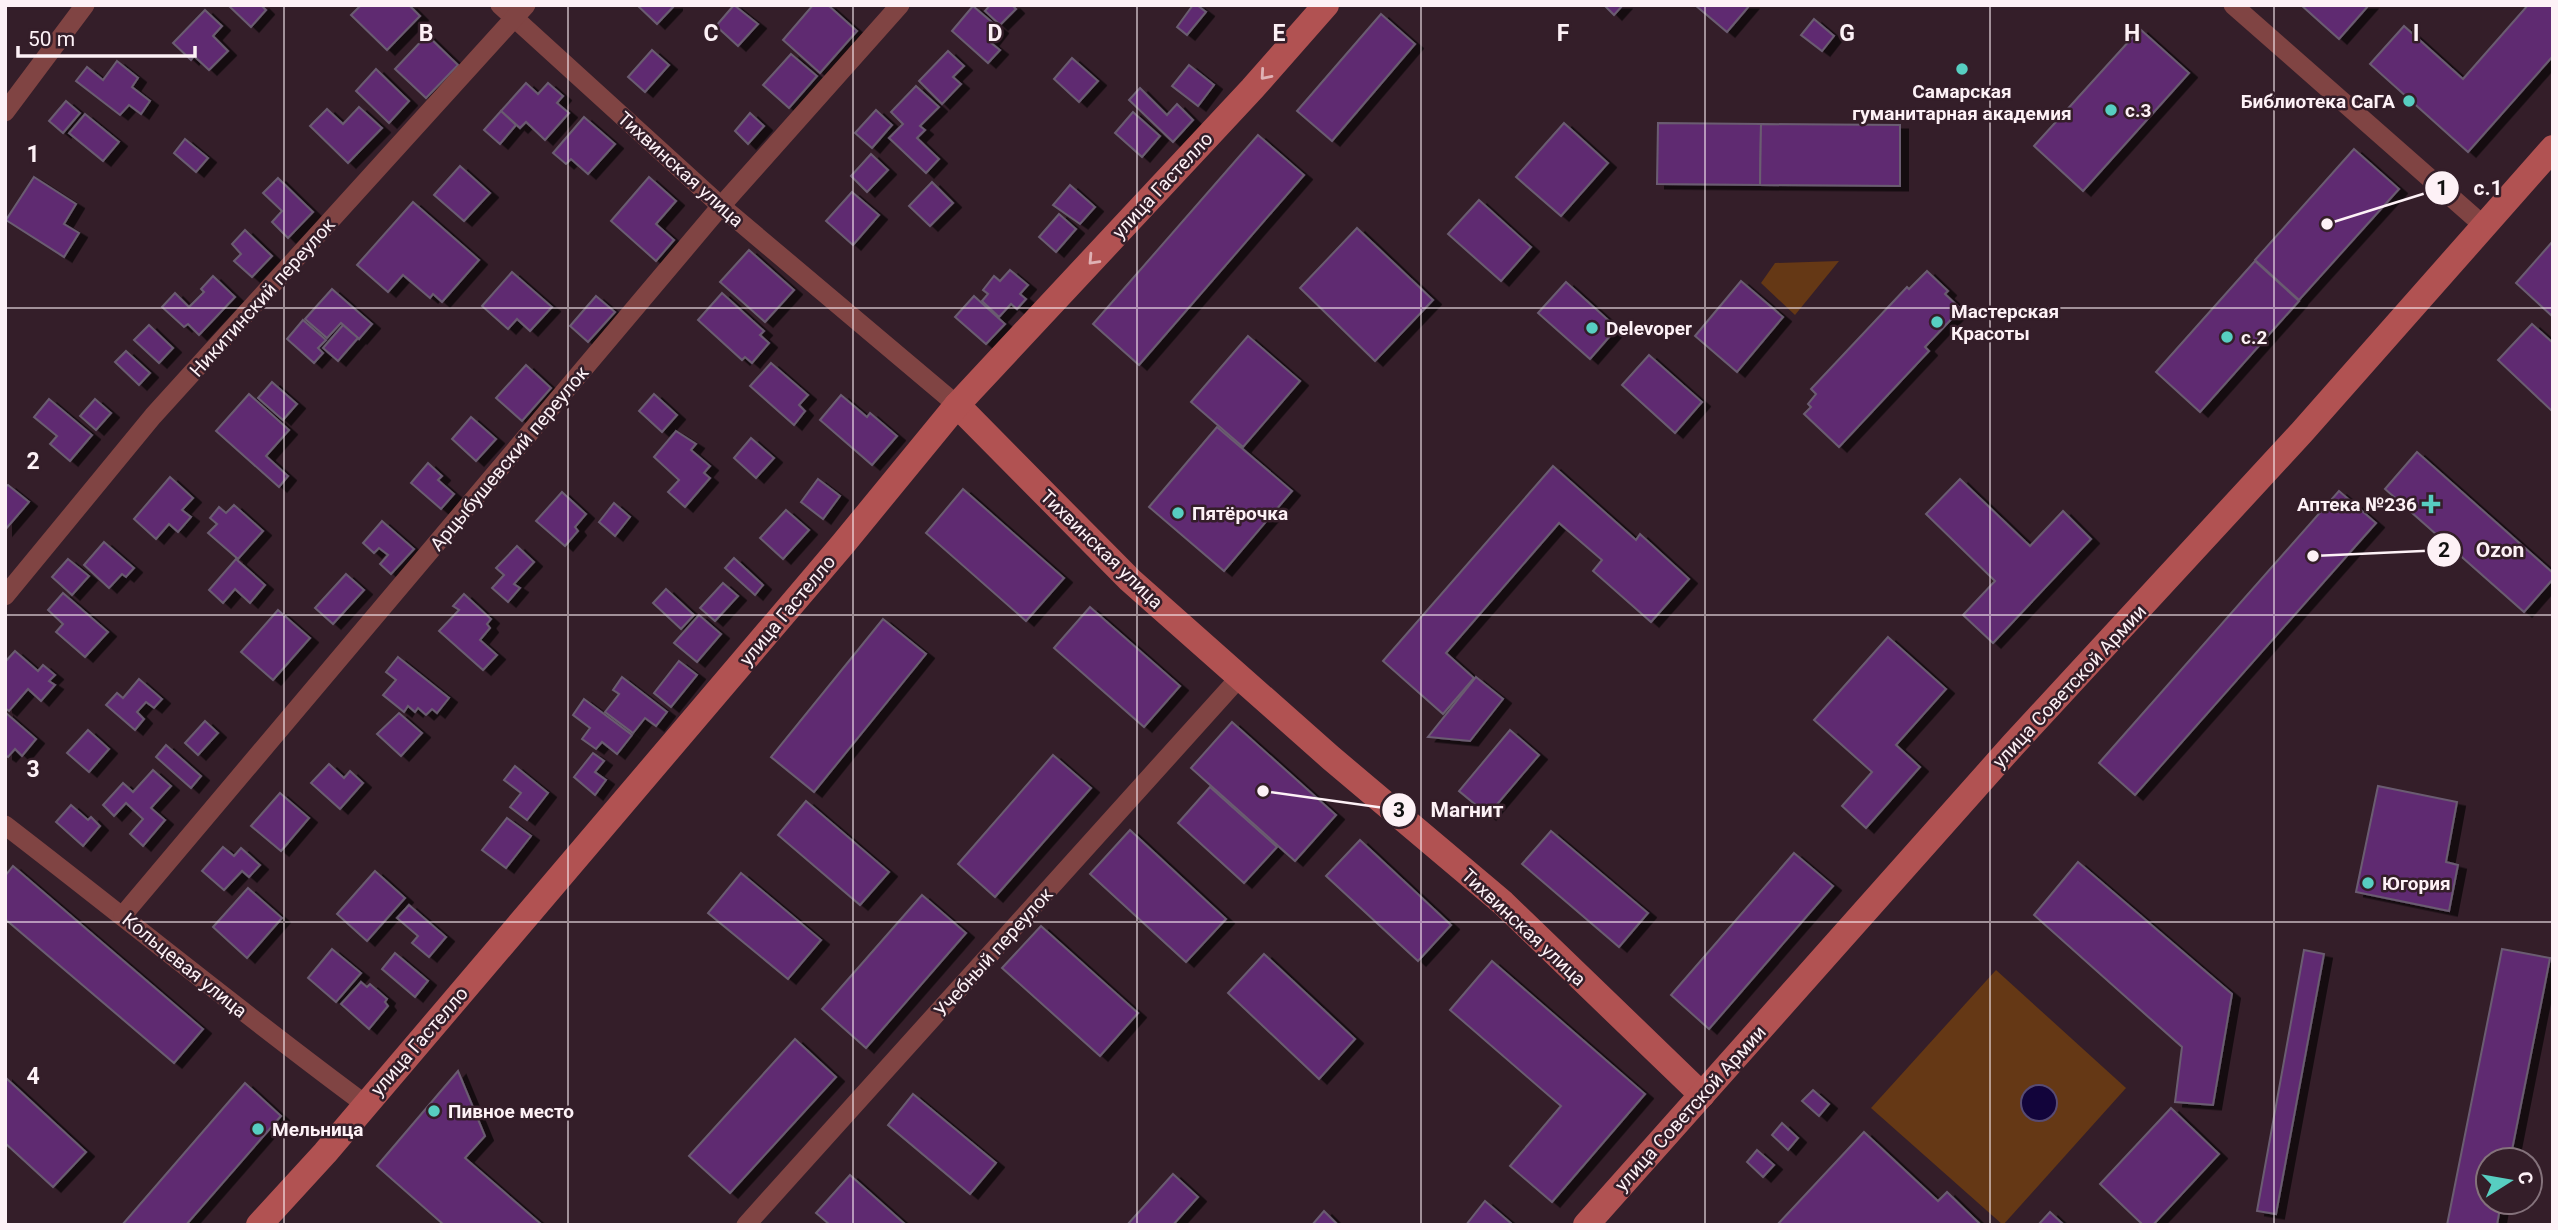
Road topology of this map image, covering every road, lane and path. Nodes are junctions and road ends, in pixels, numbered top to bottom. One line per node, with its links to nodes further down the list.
1 (85, 5): 6 (street)
2 (900, 5): 8 (street, Арцыбушевский переулок)
3 (1326, 5): 10 (street, улица Гастелло, one-way to 10)
4 (2233, 5): 9 (street)
5 (513, 10): 8 (street, Тихвинская улица); 11 (street, Никитинский переулок)
6 (5, 112)
7 (2553, 148): 9 (street, улица Советской Армии)
8 (721, 206): 10 (street, Тихвинская улица); 14 (street, Арцыбушевский переулок)
9 (2484, 226): 15 (street, улица Советской Армии)
10 (957, 405): 12 (street, Тихвинская улица); 16 (street, улица Гастелло)
11 (5, 596)
12 (1239, 678): 15 (street, Тихвинская улица); 18 (street, Учебный переулок)
13 (5, 825): 14 (street, Кольцевая улица)
14 (122, 915): 16 (street, Кольцевая улица)
15 (1702, 1095): 19 (street, улица Советской Армии)
16 (365, 1104): 17 (street, улица Гастелло)
17 (259, 1225)
18 (746, 1225)
19 (1586, 1225)

